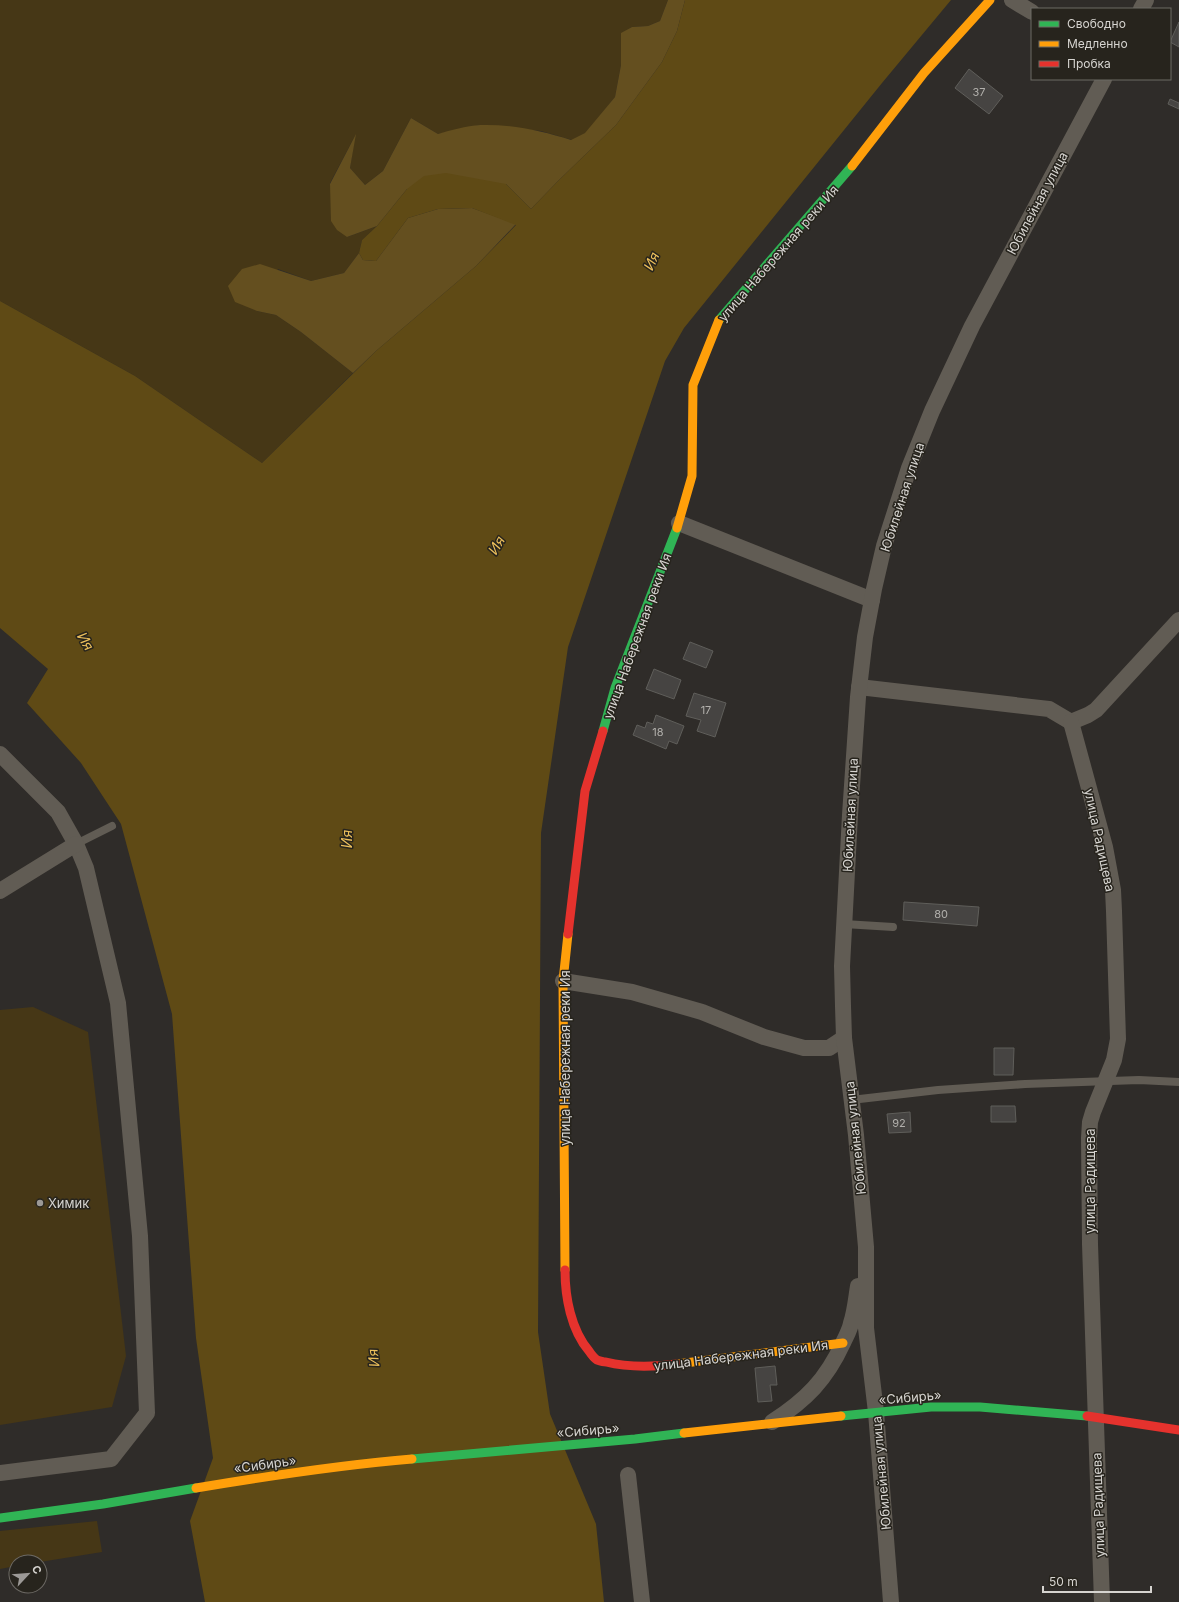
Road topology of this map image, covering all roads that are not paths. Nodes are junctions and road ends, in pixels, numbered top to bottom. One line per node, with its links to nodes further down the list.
1 (990, 0): 5 (main road, улица Набережная реки Ия)
2 (1012, 0): 3 (street)
3 (1031, 11)
4 (1103, 80): 6 (street, Юбилейная улица)
5 (679, 523): 6 (street); 16 (main road, улица Набережная реки Ия)
6 (872, 600): 8 (street, Юбилейная улица)
7 (1179, 620): 9 (street)
8 (859, 687): 9 (street); 14 (street, Юбилейная улица)
9 (1071, 722): 18 (street, улица Радищева)
10 (0, 754): 12 (street)
11 (112, 826): 12 (lane)
12 (76, 844): 13 (street); 27 (street)
13 (0, 891)
14 (844, 924): 15 (lane); 17 (street, Юбилейная улица)
15 (893, 927)
16 (563, 981): 17 (street); 22 (main road, улица Набережная реки Ия)
17 (844, 1038): 20 (street, Юбилейная улица)
18 (1105, 1081): 19 (lane); 20 (lane); 24 (street, улица Радищева)
19 (1179, 1082)
20 (852, 1100): 21 (street, Юбилейная улица)
21 (866, 1248): 22 (street); 23 (street, Юбилейная улица)
22 (843, 1343): 25 (street)
23 (876, 1412): 24 (main road, «Сибирь»); 25 (main road, «Сибирь»); 31 (street, Юбилейная улица)
24 (1096, 1417): 26 (main road, «Сибирь»); 32 (street, улица Радищева)
25 (770, 1422): 29 (main road, «Сибирь»)
26 (1179, 1430)
27 (0, 1473)
28 (628, 1475): 30 (street)
29 (0, 1518)
30 (642, 1602)
31 (891, 1602)
32 (1102, 1602)

